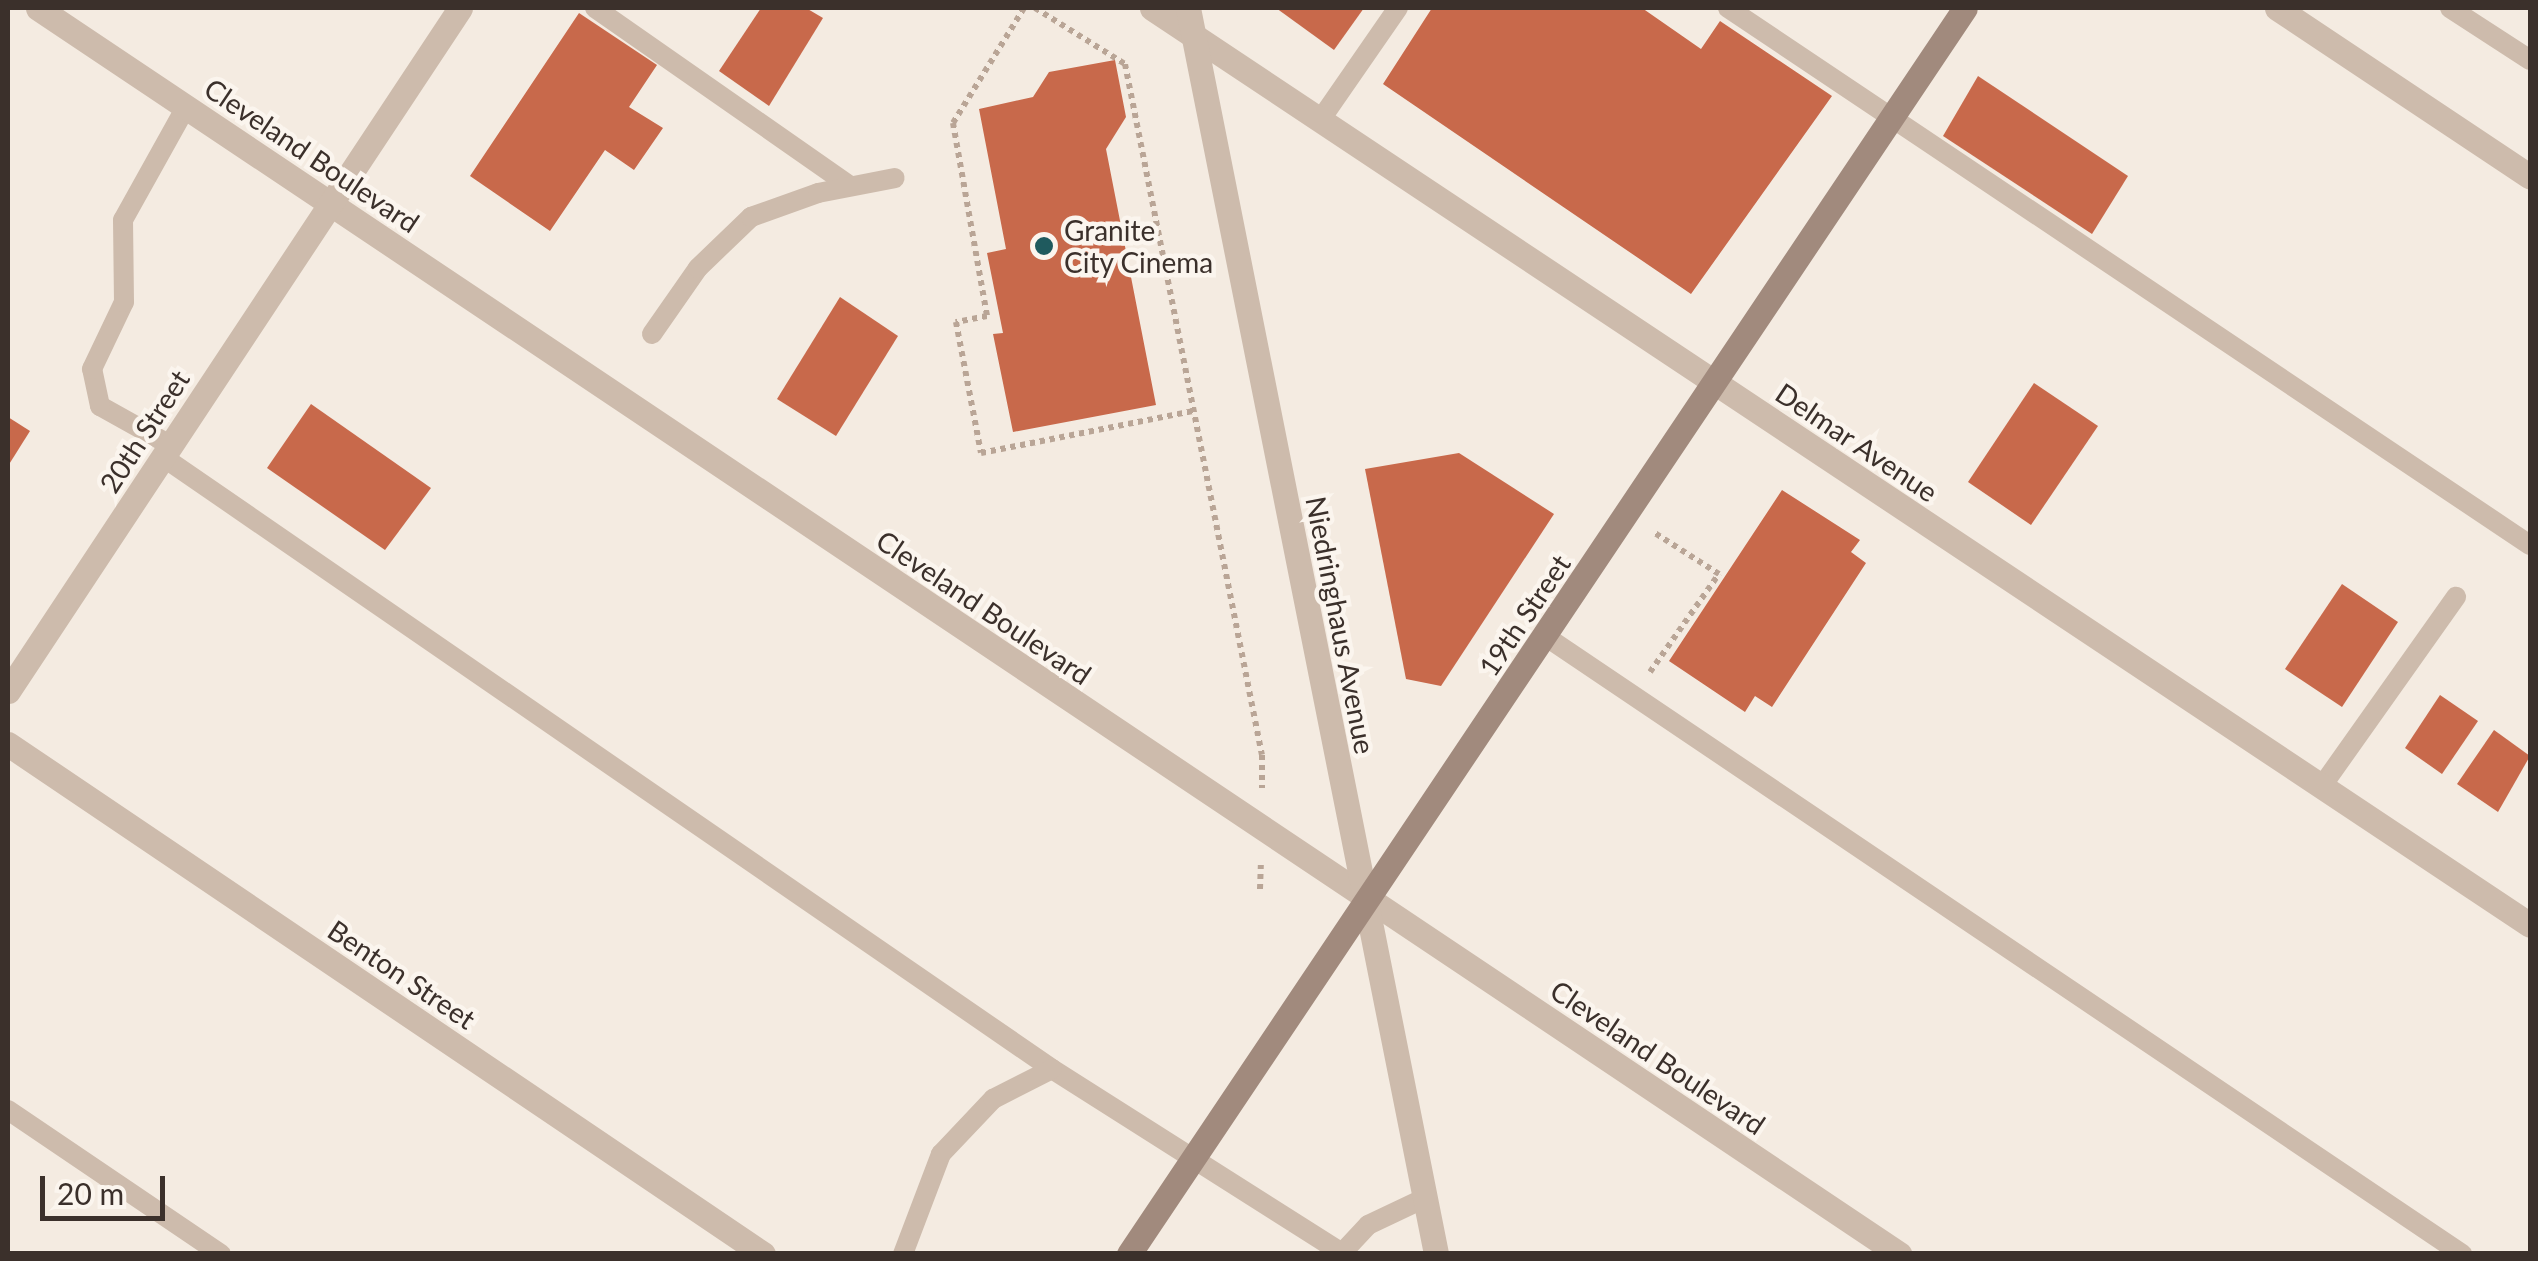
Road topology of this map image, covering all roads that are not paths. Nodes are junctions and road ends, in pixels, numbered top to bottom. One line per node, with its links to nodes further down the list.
1 (38, 8): 13 (street, Cleveland Boulevard)
2 (460, 8): 19 (street, 20th Street)
3 (595, 8): 18 (lane)
4 (1152, 8): 11 (street, Delmar Avenue)
5 (1188, 8): 11 (street, Niedringhaus Avenue)
6 (1398, 8): 15 (lane)
7 (1728, 8): 14 (lane)
8 (1965, 8): 14 (main road, 19th Street)
9 (2277, 8): 16 (street)
10 (2450, 8): 12 (lane)
11 (1193, 34): 15 (street, Delmar Avenue); 29 (street, Niedringhaus Avenue)
12 (2530, 60)
13 (186, 107): 19 (street, Cleveland Boulevard); 22 (lane)
14 (1893, 116): 21 (main road, 19th Street); 23 (lane)
15 (1321, 119): 21 (street, Delmar Avenue)
16 (2530, 177)
17 (895, 178): 18 (lane)
18 (850, 186): 20 (lane)
19 (330, 204): 22 (street, 20th Street); 29 (street, Cleveland Boulevard)
20 (652, 334)
21 (1714, 383): 25 (main road, 19th Street); 28 (street, Delmar Avenue)
22 (166, 451): 26 (street, 20th Street); 31 (lane)
23 (2530, 545)
24 (2456, 597): 28 (lane)
25 (1546, 636): 29 (main road, 19th Street); 41 (lane)
26 (8, 692)
27 (8, 744): 36 (street, Benton Street)
28 (2322, 786): 30 (street, Delmar Avenue)
29 (1365, 898): 33 (main road, 19th Street); 34 (street, Niedringhaus Avenue); 40 (street, Cleveland Boulevard)
30 (2530, 925)
31 (1052, 1069): 33 (lane); 37 (lane)
32 (8, 1110): 35 (lane)
33 (1190, 1160): 34 (lane); 38 (main road, 19th Street)
34 (1425, 1198): 39 (street, Niedringhaus Avenue)
35 (221, 1254)
36 (762, 1254)
37 (903, 1254)
38 (1128, 1254)
39 (1436, 1254)
40 (1899, 1254)
41 (2462, 1254)

